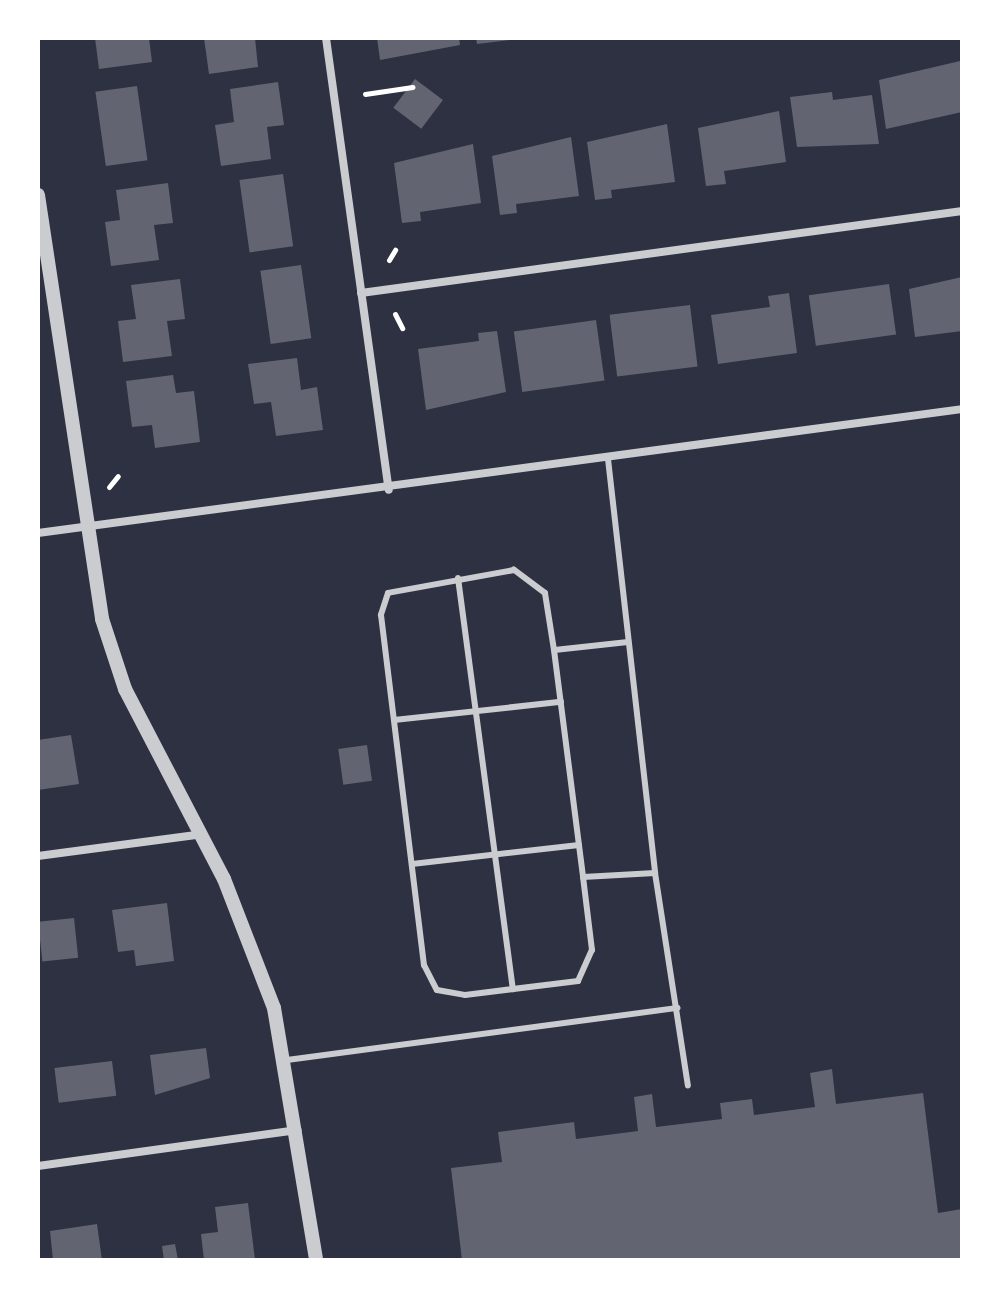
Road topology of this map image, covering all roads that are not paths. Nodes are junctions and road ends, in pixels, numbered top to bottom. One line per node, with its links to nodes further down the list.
1 (326, 38): 5 (street)
2 (38, 195): 4 (street)
3 (962, 211): 5 (street)
4 (39, 213): 9 (street)
5 (361, 293): 8 (street)
6 (962, 409): 7 (street)
7 (608, 459): 8 (street); 12 (lane)
8 (389, 490): 9 (street)
9 (83, 527): 10 (street); 17 (street)
10 (38, 533)
11 (458, 578): 13 (lane); 15 (lane); 16 (lane)
12 (628, 642): 13 (lane); 22 (lane)
13 (554, 650): 14 (lane)
14 (561, 702): 15 (lane); 18 (lane)
15 (476, 711): 16 (lane); 19 (lane)
16 (394, 720): 21 (lane)
17 (203, 834): 20 (street); 26 (street)
18 (579, 845): 19 (lane); 23 (lane)
19 (495, 854): 21 (lane); 24 (lane)
20 (38, 856)
21 (412, 864): 24 (lane)
22 (655, 873): 23 (lane); 25 (lane)
23 (583, 877): 24 (lane)
24 (513, 989)
25 (678, 1008): 26 (lane); 27 (lane)
26 (287, 1060): 28 (street)
27 (688, 1085)
28 (298, 1130): 29 (street); 30 (street)
29 (38, 1166)
30 (316, 1260)

